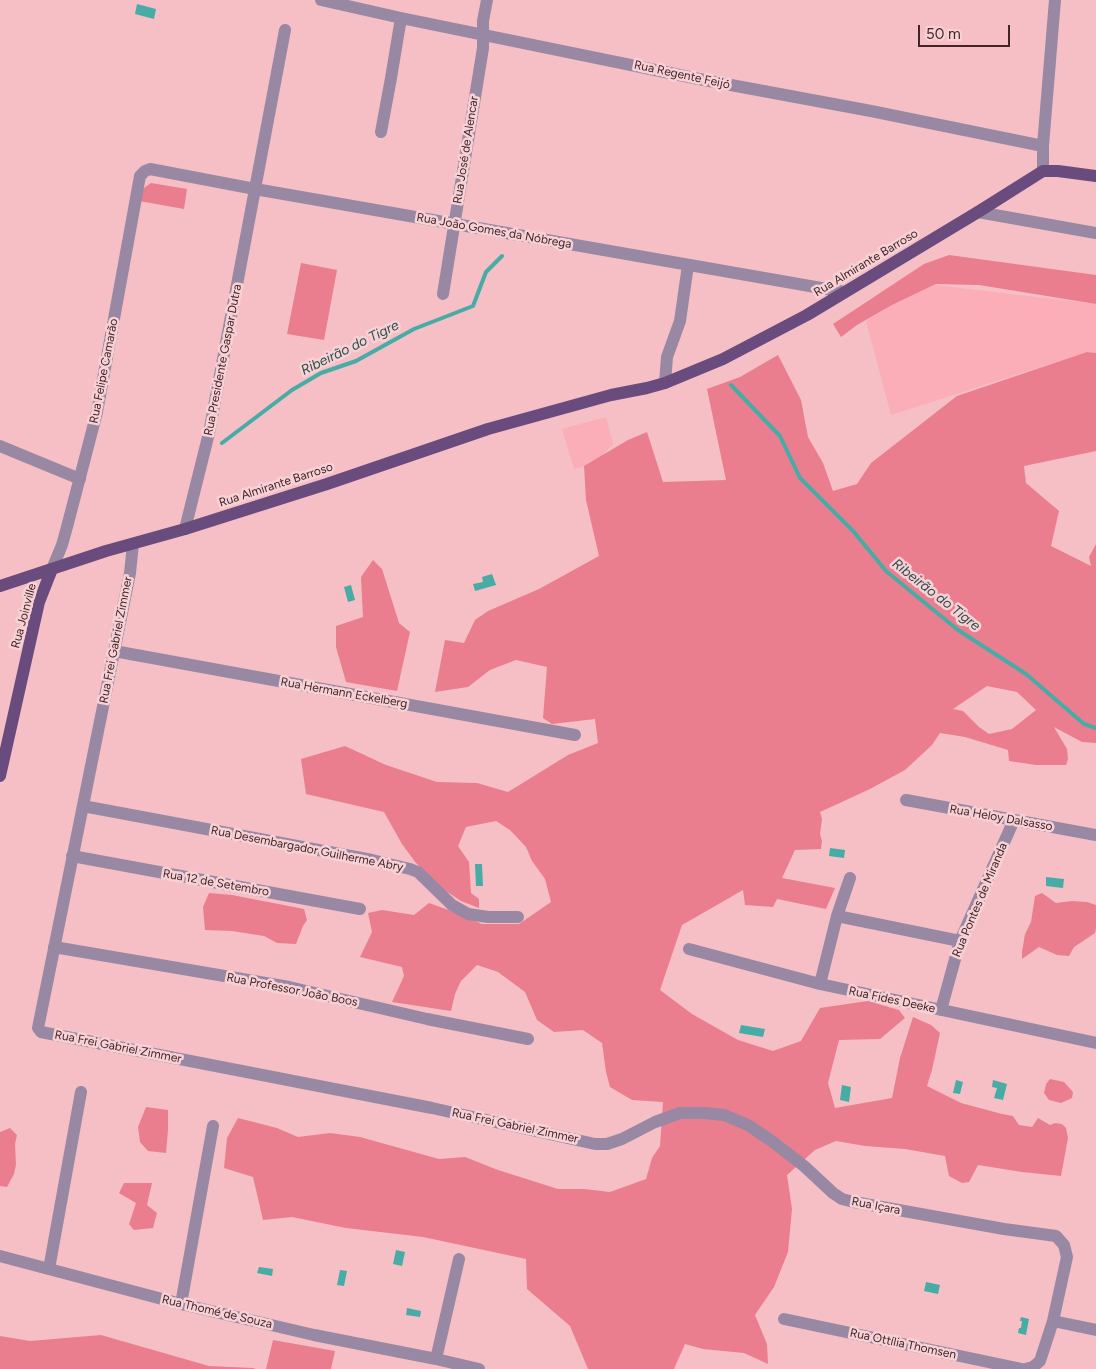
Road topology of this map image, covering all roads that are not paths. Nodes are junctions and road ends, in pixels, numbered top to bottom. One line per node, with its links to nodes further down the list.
1 (321, 0): 4 (street, Rua Regente Feijó)
2 (487, 0): 6 (street, Rua José de Alencar)
3 (1055, 0): 8 (street)
4 (401, 18): 6 (street, Rua Regente Feijó); 7 (street)
5 (285, 30): 12 (street, Rua Presidente Gaspar Dutra)
6 (483, 34): 8 (street, Rua Regente Feijó); 14 (street, Rua José de Alencar)
7 (381, 132)
8 (1043, 146): 10 (street)
9 (145, 171): 12 (street, Rua João Gomes da Nóbrega); 21 (street, Rua Felipe Camarão)
10 (1043, 171): 11 (main road); 13 (main road, Rua Almirante Barroso)
11 (1096, 176)
12 (255, 189): 14 (street, Rua João Gomes da Nóbrega); 22 (street, Rua Presidente Gaspar Dutra)
13 (978, 212): 15 (street); 17 (main road, Rua Almirante Barroso)
14 (454, 224): 16 (street, Rua João Gomes da Nóbrega); 18 (street, Rua José de Alencar)
15 (1096, 233)
16 (688, 265): 17 (street, Rua João Gomes da Nóbrega); 19 (street)
17 (844, 292): 19 (main road, Rua Almirante Barroso)
18 (443, 294)
19 (665, 383): 22 (main road, Rua Almirante Barroso)
20 (0, 446): 21 (street)
21 (80, 479): 24 (street, Rua Felipe Camarão)
22 (185, 529): 23 (main road, Rua Almirante Barroso)
23 (133, 544): 24 (main road, Rua Almirante Barroso); 27 (street, Rua Frei Gabriel Zimmer)
24 (50, 574): 25 (main road, Rua Almirante Barroso); 26 (main road, Rua Almirante Barroso); 29 (main road, Rua Joinville)
25 (0, 586)
26 (0, 595)
27 (114, 651): 28 (street, Rua Hermann Eckelberg); 31 (street, Rua Frei Gabriel Zimmer)
28 (575, 736)
29 (0, 776)
30 (906, 800): 32 (street, Rua Heloy Dalsasso)
31 (83, 806): 34 (street, Rua Frei Gabriel Zimmer); 38 (street, Rua Desembargador Guilherme Abry)
32 (1014, 820): 33 (street, Rua Heloy Dalsasso); 39 (street, Rua Pontes de Miranda)
33 (1096, 835)
34 (72, 856): 36 (street, Rua 12 de Setembro); 40 (street, Rua Frei Gabriel Zimmer)
35 (850, 878): 37 (street)
36 (360, 910)
37 (836, 916): 39 (street); 42 (street)
38 (518, 917)
39 (960, 941): 43 (street, Rua Pontes de Miranda)
40 (54, 947): 44 (street, Rua Professor João Boos); 48 (street, Rua Frei Gabriel Zimmer)
41 (689, 949): 42 (street, Rua Fides Deeke)
42 (820, 984): 43 (street, Rua Fides Deeke)
43 (941, 1010): 45 (street, Rua Fides Deeke)
44 (528, 1039)
45 (1096, 1044)
46 (81, 1092): 51 (street)
47 (214, 1126): 52 (street)
48 (595, 1144): 54 (street, Rua Içara)
49 (0, 1256): 51 (street, Rua Thomé de Souza)
50 (459, 1258): 56 (street)
51 (48, 1269): 52 (street, Rua Thomé de Souza)
52 (181, 1304): 56 (street, Rua Thomé de Souza)
53 (784, 1319): 58 (street, Rua Ottília Thomsen)
54 (1053, 1321): 55 (street); 58 (street, Rua Ottília Thomsen)
55 (1096, 1330)
56 (436, 1359): 57 (street, Rua Thomé de Souza)
57 (479, 1369)
58 (1023, 1369)

